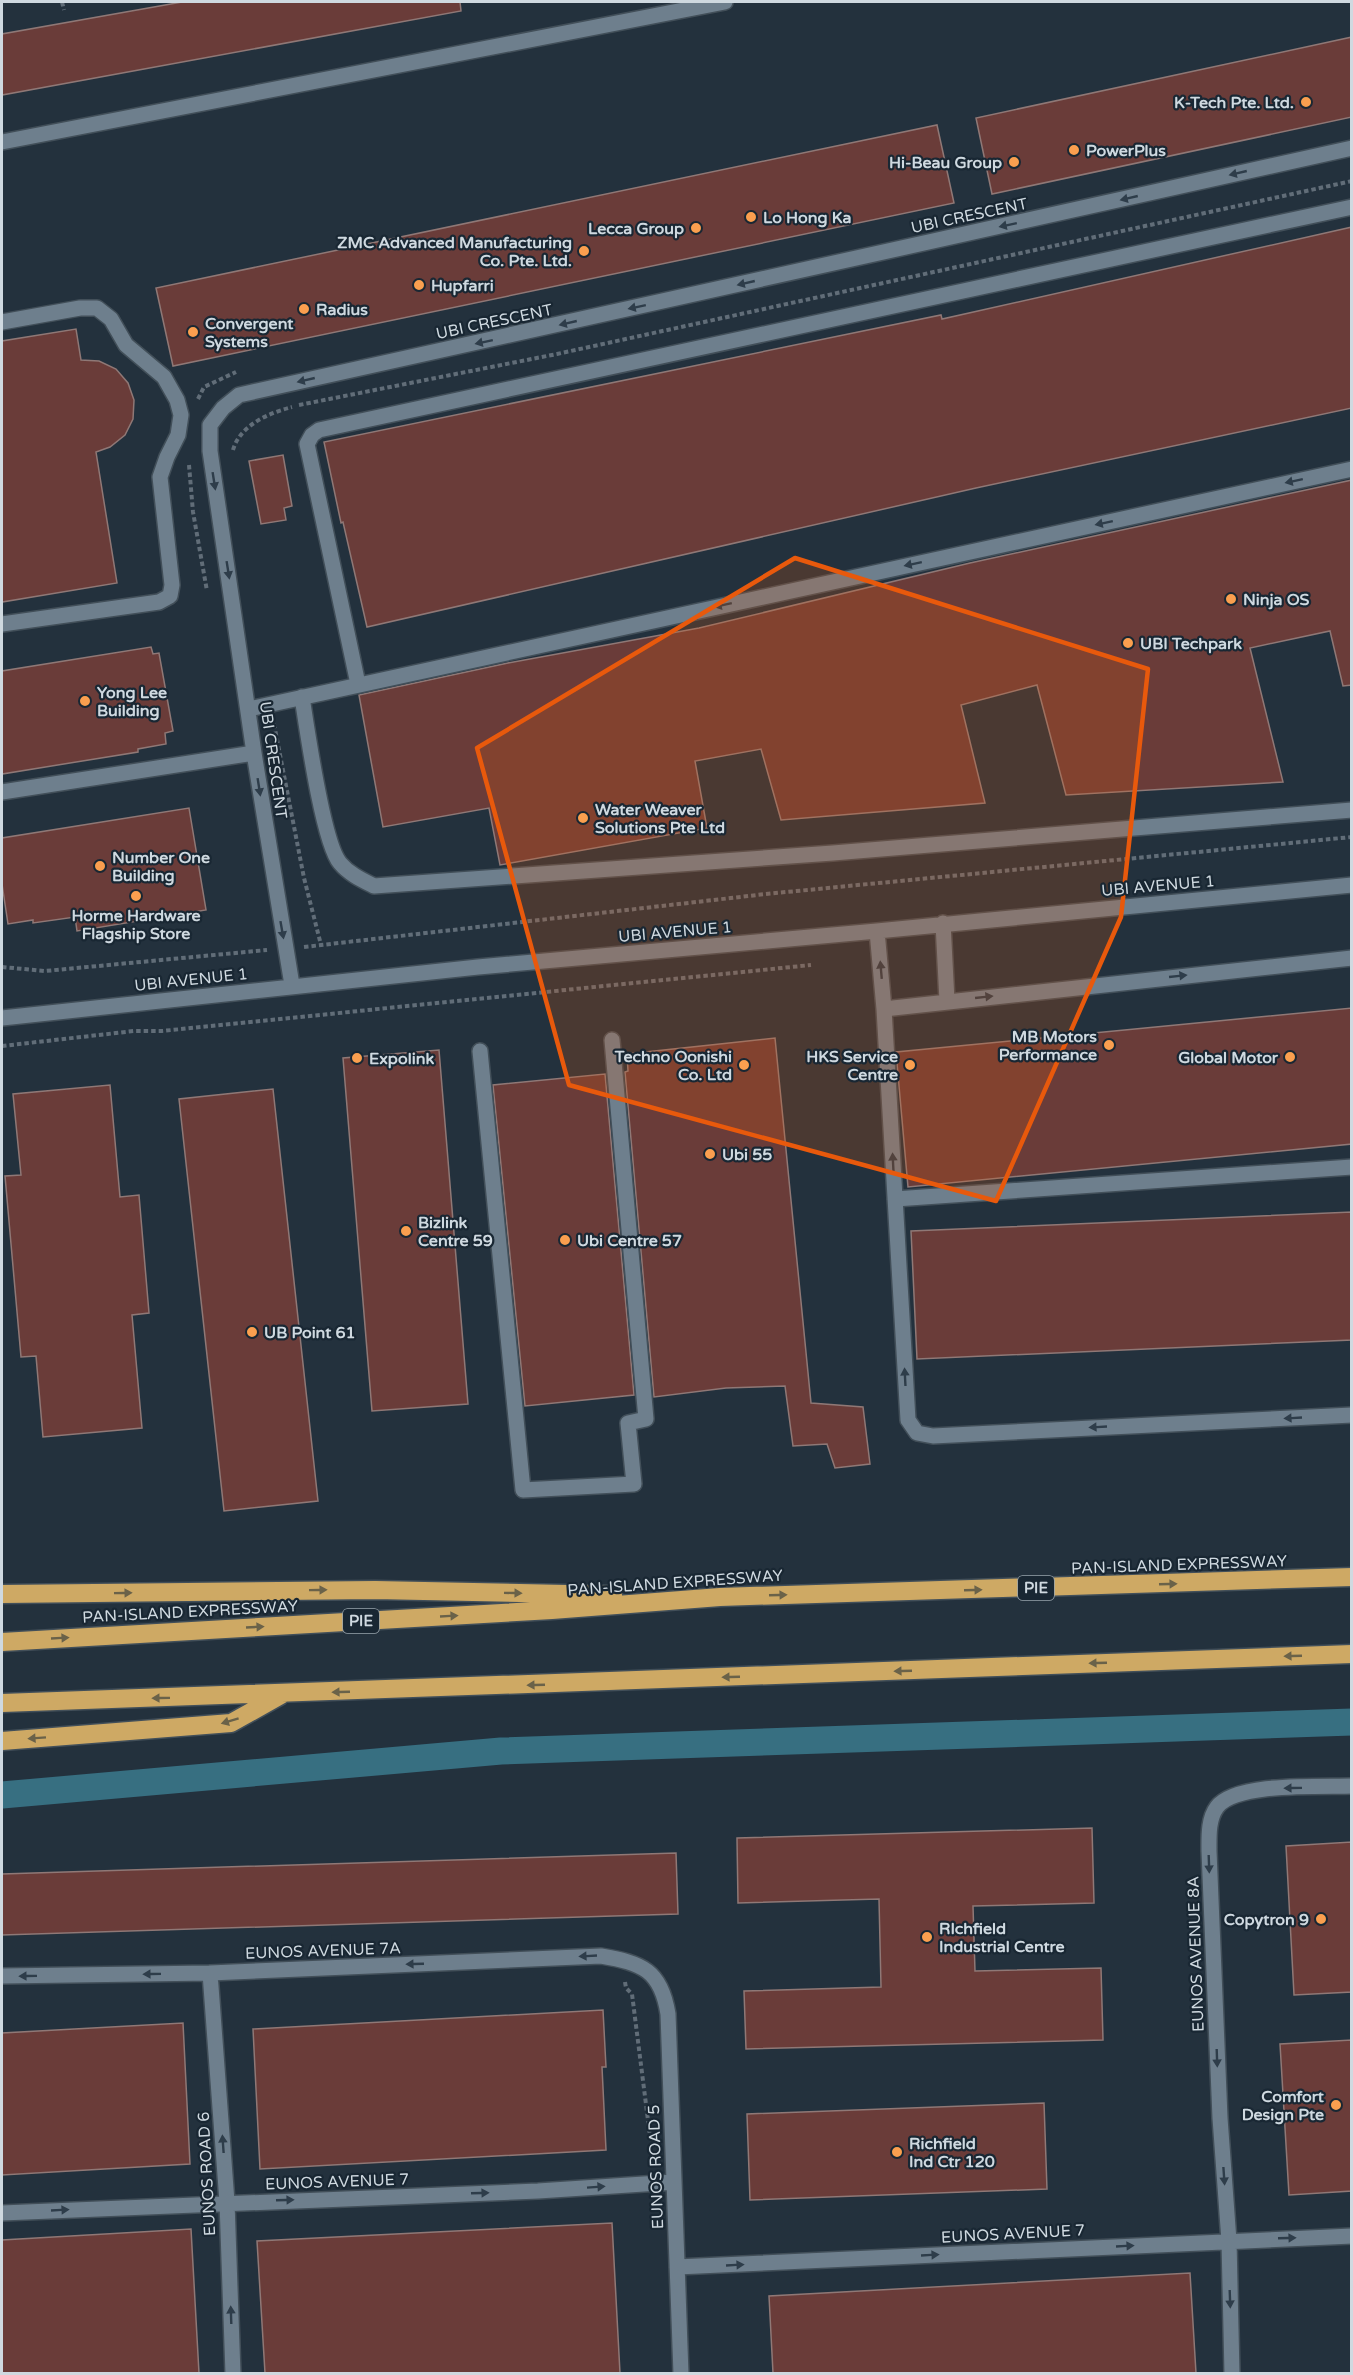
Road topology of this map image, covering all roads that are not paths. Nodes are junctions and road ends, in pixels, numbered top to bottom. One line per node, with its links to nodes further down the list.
1 (725, 2): 2 (street)
2 (2, 142)
3 (1352, 148): 10 (street, UBI CRESCENT, one-way to 10)
4 (1352, 207): 8 (street)
5 (2, 322): 7 (street)
6 (1352, 469): 8 (street, one-way to 8)
7 (2, 624)
8 (358, 684): 9 (street)
9 (302, 698): 10 (street); 13 (street)
10 (249, 709): 11 (street, UBI CRESCENT)
11 (254, 753): 12 (street); 18 (street, UBI CRESCENT, one-way to 18)
12 (2, 792)
13 (1352, 810)
14 (1352, 885): 15 (street, UBI AVENUE 1)
15 (943, 923): 16 (street, UBI AVENUE 1); 19 (street)
16 (878, 931): 18 (street, UBI AVENUE 1); 20 (street, one-way to 16)
17 (1352, 958): 19 (street, one-way to 17)
18 (292, 985): 21 (street, UBI AVENUE 1)
19 (948, 1001): 20 (street)
20 (885, 1009): 25 (street, one-way to 20)
21 (2, 1018)
22 (612, 1040): 23 (street)
23 (480, 1051)
24 (1352, 1167): 25 (street)
25 (895, 1199): 26 (street, one-way to 25)
26 (1352, 1415)
27 (1352, 1577): 29 (highway, PAN-ISLAND EXPRESSWAY / PIE, one-way to 27)
28 (2, 1594): 29 (highway, one-way to 29)
29 (720, 1597): 30 (highway, PAN-ISLAND EXPRESSWAY / PIE, one-way to 29)
30 (2, 1642)
31 (1352, 1654): 32 (highway, one-way to 32)
32 (282, 1695): 33 (highway, one-way to 33); 34 (highway, one-way to 34)
33 (2, 1703)
34 (2, 1741)
35 (1352, 1786): 43 (street, EUNOS AVENUE 8A, one-way to 43)
36 (645, 1967): 37 (street, EUNOS AVENUE 7A, one-way to 37); 39 (street, EUNOS ROAD 5)
37 (210, 1973): 38 (street, EUNOS AVENUE 7A, one-way to 38); 40 (street, EUNOS ROAD 6, one-way to 37)
38 (2, 1976)
39 (674, 2182): 40 (street, EUNOS AVENUE 7, one-way to 39); 44 (street, EUNOS ROAD 5)
40 (227, 2202): 41 (street, EUNOS AVENUE 7, one-way to 40); 45 (street, EUNOS ROAD 6, one-way to 40)
41 (2, 2213)
42 (1352, 2236): 43 (street, EUNOS AVENUE 7, one-way to 42)
43 (1229, 2241): 44 (street, EUNOS AVENUE 7, one-way to 43); 47 (street, EUNOS AVENUE 8A, one-way to 47)
44 (677, 2267): 46 (street, EUNOS ROAD 5)
45 (232, 2373)
46 (681, 2373)
47 (1232, 2373)

